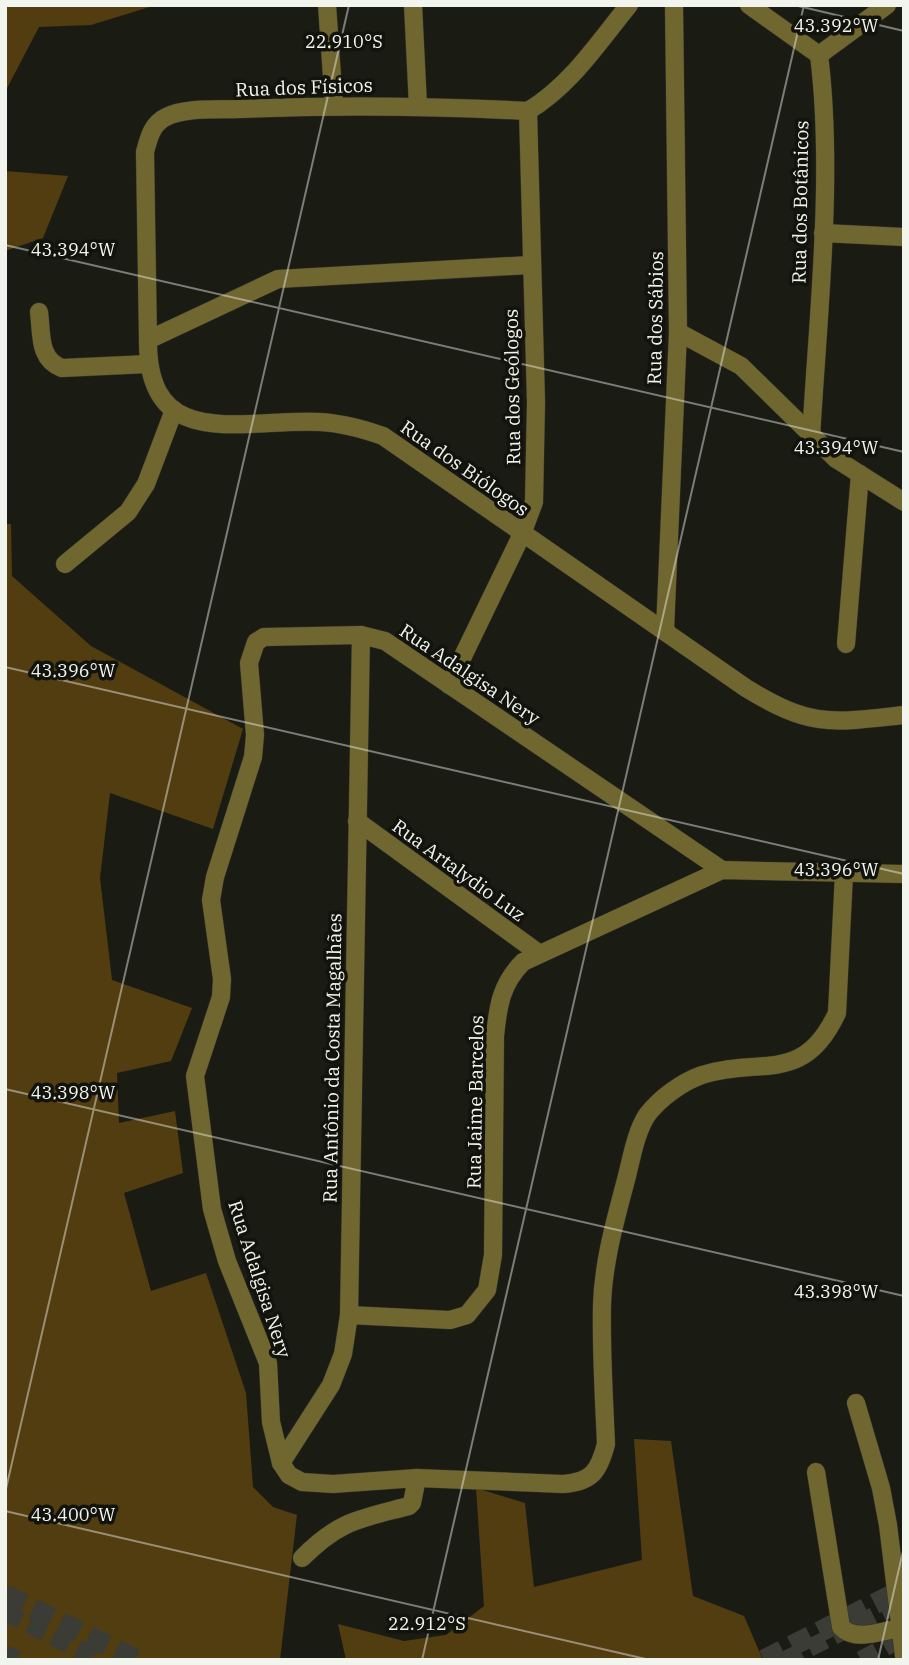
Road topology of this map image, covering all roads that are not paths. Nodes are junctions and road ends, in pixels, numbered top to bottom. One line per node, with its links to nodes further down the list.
1 (327, 5): 8 (street)
2 (413, 5): 9 (street)
3 (629, 5): 10 (street)
4 (674, 5): 15 (street, Rua dos Sábios)
5 (748, 5): 7 (street)
6 (887, 5): 7 (street)
7 (819, 55): 11 (street, Rua dos Botânicos)
8 (334, 105): 9 (street, Rua dos Físicos); 16 (street, Rua dos Físicos)
9 (418, 106): 10 (street, Rua dos Físicos)
10 (528, 111): 13 (street, Rua dos Geólogos)
11 (823, 233): 12 (street); 19 (street, Rua dos Botânicos)
12 (904, 237)
13 (530, 265): 16 (street); 22 (street, Rua dos Geólogos)
14 (39, 312): 17 (street)
15 (678, 332): 19 (street); 24 (street, Rua dos Sábios)
16 (148, 340): 17 (street)
17 (148, 364): 18 (street)
18 (174, 410): 22 (street, Rua dos Biólogos); 23 (street)
19 (811, 437): 20 (street)
20 (860, 474): 21 (street); 26 (street)
21 (904, 502)
22 (522, 534): 24 (street, Rua dos Biólogos); 27 (street, Rua dos Geólogos)
23 (65, 564)
24 (665, 630): 28 (street, Rua dos Biólogos)
25 (361, 635): 27 (street, Rua Adalgisa Nery); 29 (street, Rua Antônio da Costa Magalhães); 36 (street, Rua Adalgisa Nery)
26 (846, 644)
27 (449, 685): 30 (street, Rua Adalgisa Nery)
28 (904, 715)
29 (357, 821): 33 (street, Rua Artalydio Luz); 34 (street, Rua Antônio da Costa Magalhães)
30 (722, 870): 31 (street, Rua Jaime Barcelos); 33 (street, Rua Jaime Barcelos)
31 (844, 874): 32 (street, Rua Jaime Barcelos); 38 (street)
32 (904, 874)
33 (537, 953): 34 (street, Rua Jaime Barcelos)
34 (349, 1315): 36 (street, Rua Antônio da Costa Magalhães)
35 (856, 1403): 40 (street)
36 (281, 1464): 38 (street)
37 (816, 1472): 40 (street)
38 (417, 1478): 39 (street)
39 (302, 1558)
40 (900, 1628): 41 (street)
41 (904, 1656)

